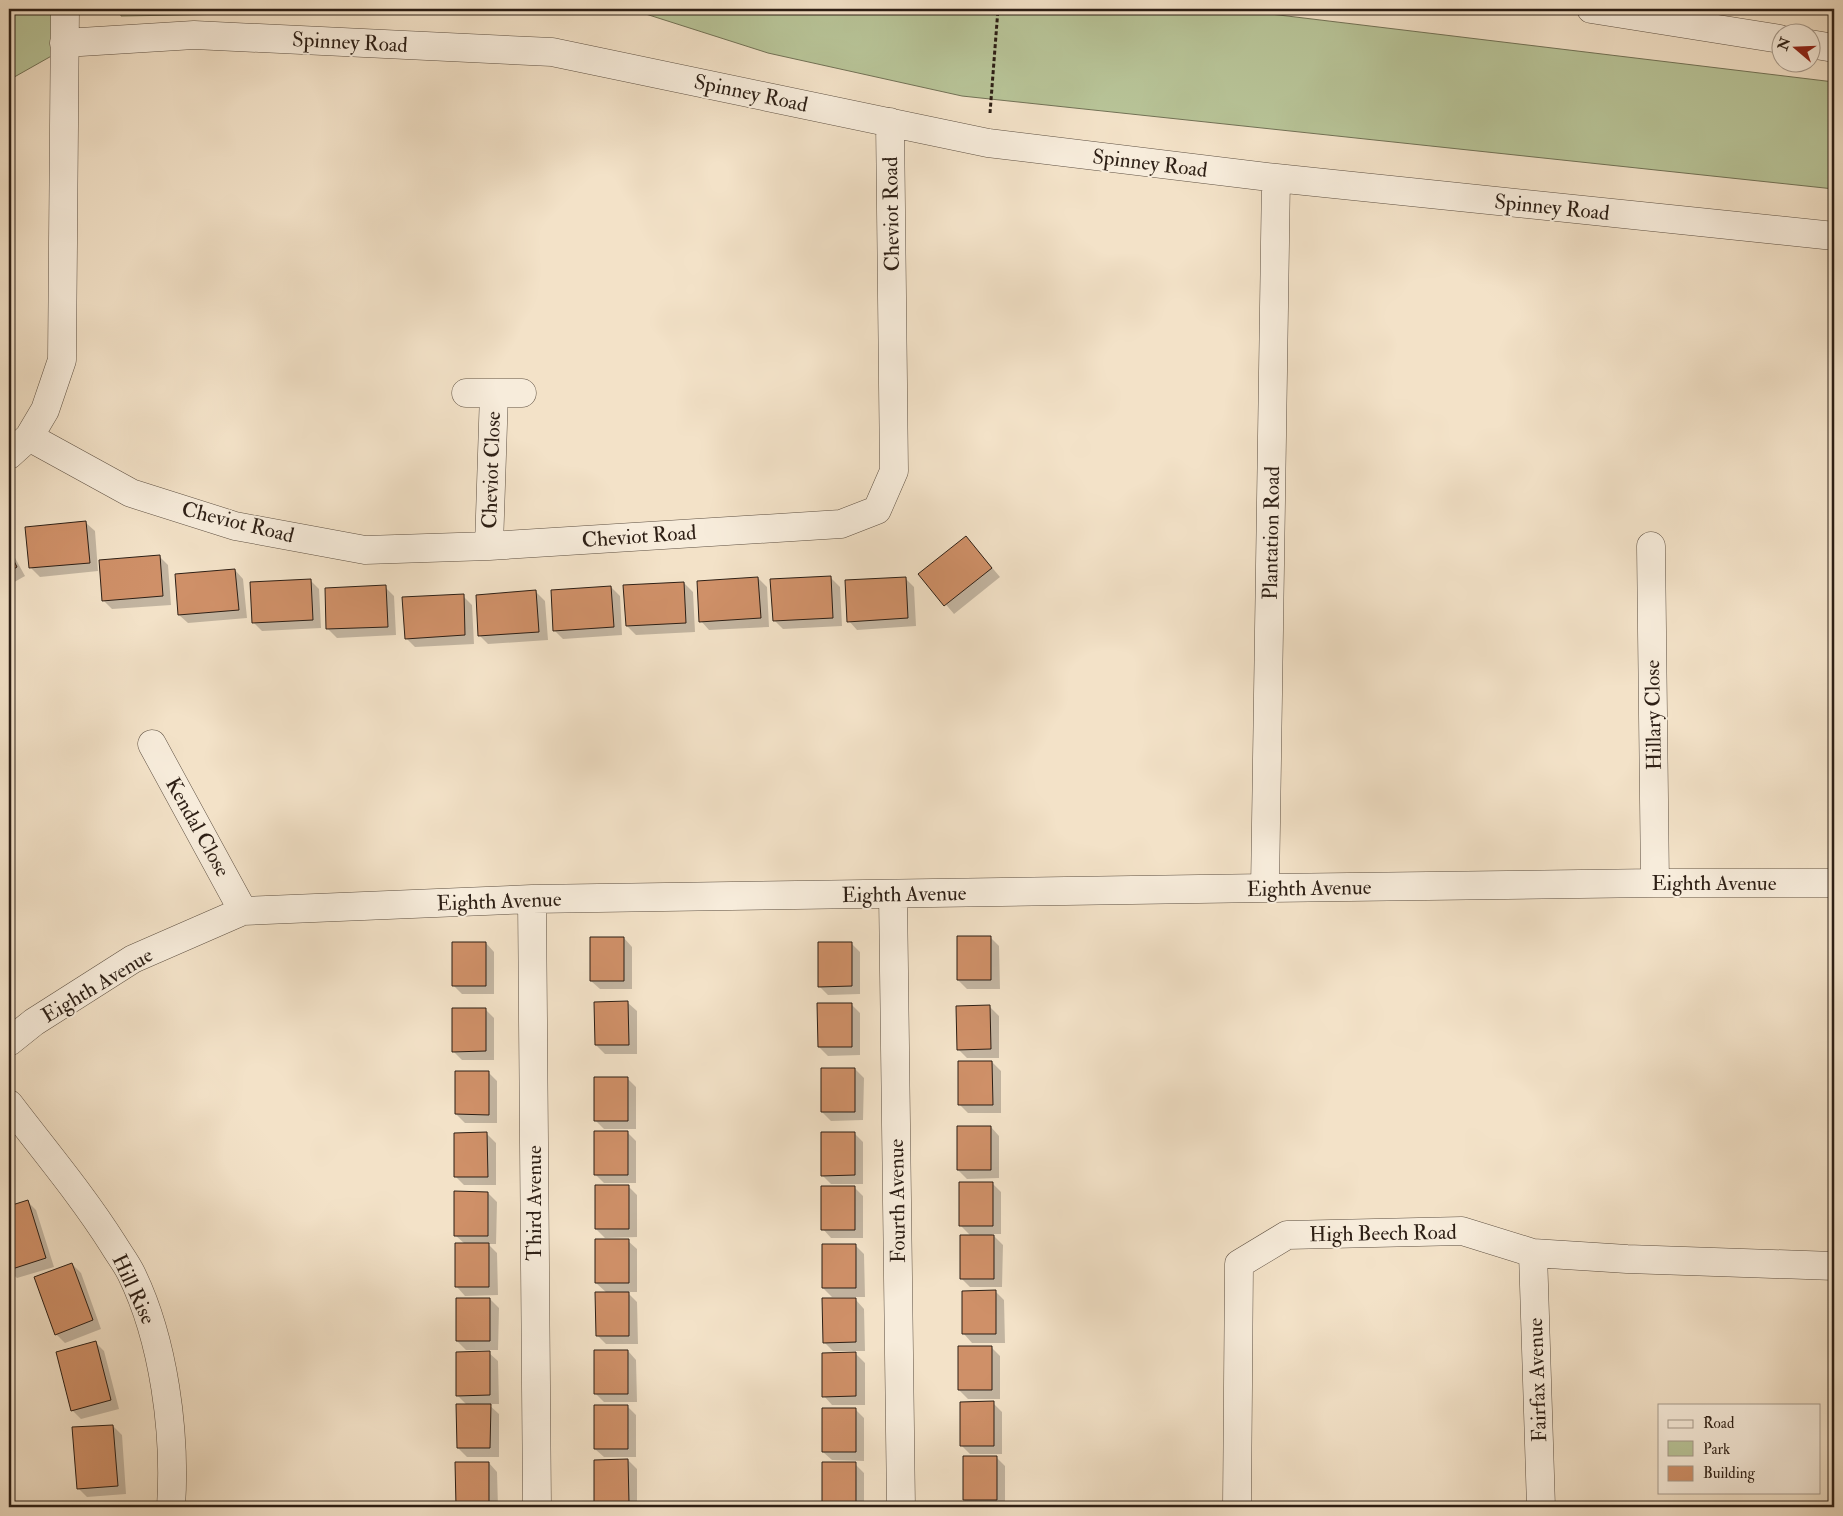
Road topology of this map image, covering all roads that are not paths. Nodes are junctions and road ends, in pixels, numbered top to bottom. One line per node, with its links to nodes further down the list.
1 (65, 9): 5 (street)
2 (1591, 9): 3 (street)
3 (1628, 11): 4 (street)
4 (1770, 37)
5 (64, 43): 8 (street, Spinney Road); 14 (street)
6 (1820, 46): 7 (street)
7 (1834, 48)
8 (890, 122): 9 (street, Spinney Road); 16 (street, Cheviot Road)
9 (1276, 178): 10 (street, Spinney Road); 21 (street, Plantation Road)
10 (1834, 236)
11 (466, 393): 12 (street)
12 (494, 393): 13 (street); 16 (street, Cheviot Close)
13 (522, 393)
14 (29, 437): 15 (street); 16 (street, Cheviot Road)
15 (9, 455)
16 (489, 546)
17 (1651, 546): 19 (street, Hillary Close)
18 (152, 744): 24 (street, Kendal Close)
19 (1655, 883): 20 (street, Eighth Avenue); 21 (street, Eighth Avenue)
20 (1834, 883)
21 (1265, 888): 22 (street, Eighth Avenue)
22 (893, 894): 23 (street, Eighth Avenue); 31 (street, Fourth Avenue)
23 (532, 899): 24 (street, Eighth Avenue); 30 (street, Third Avenue)
24 (244, 911): 25 (street, Eighth Avenue)
25 (9, 1042)
26 (9, 1104): 29 (street, Hill Rise)
27 (1533, 1253): 28 (street, High Beech Road); 32 (street, High Beech Road); 33 (street, Fairfax Avenue)
28 (1834, 1266)
29 (171, 1507)
30 (536, 1507)
31 (901, 1507)
32 (1237, 1507)
33 (1542, 1507)

